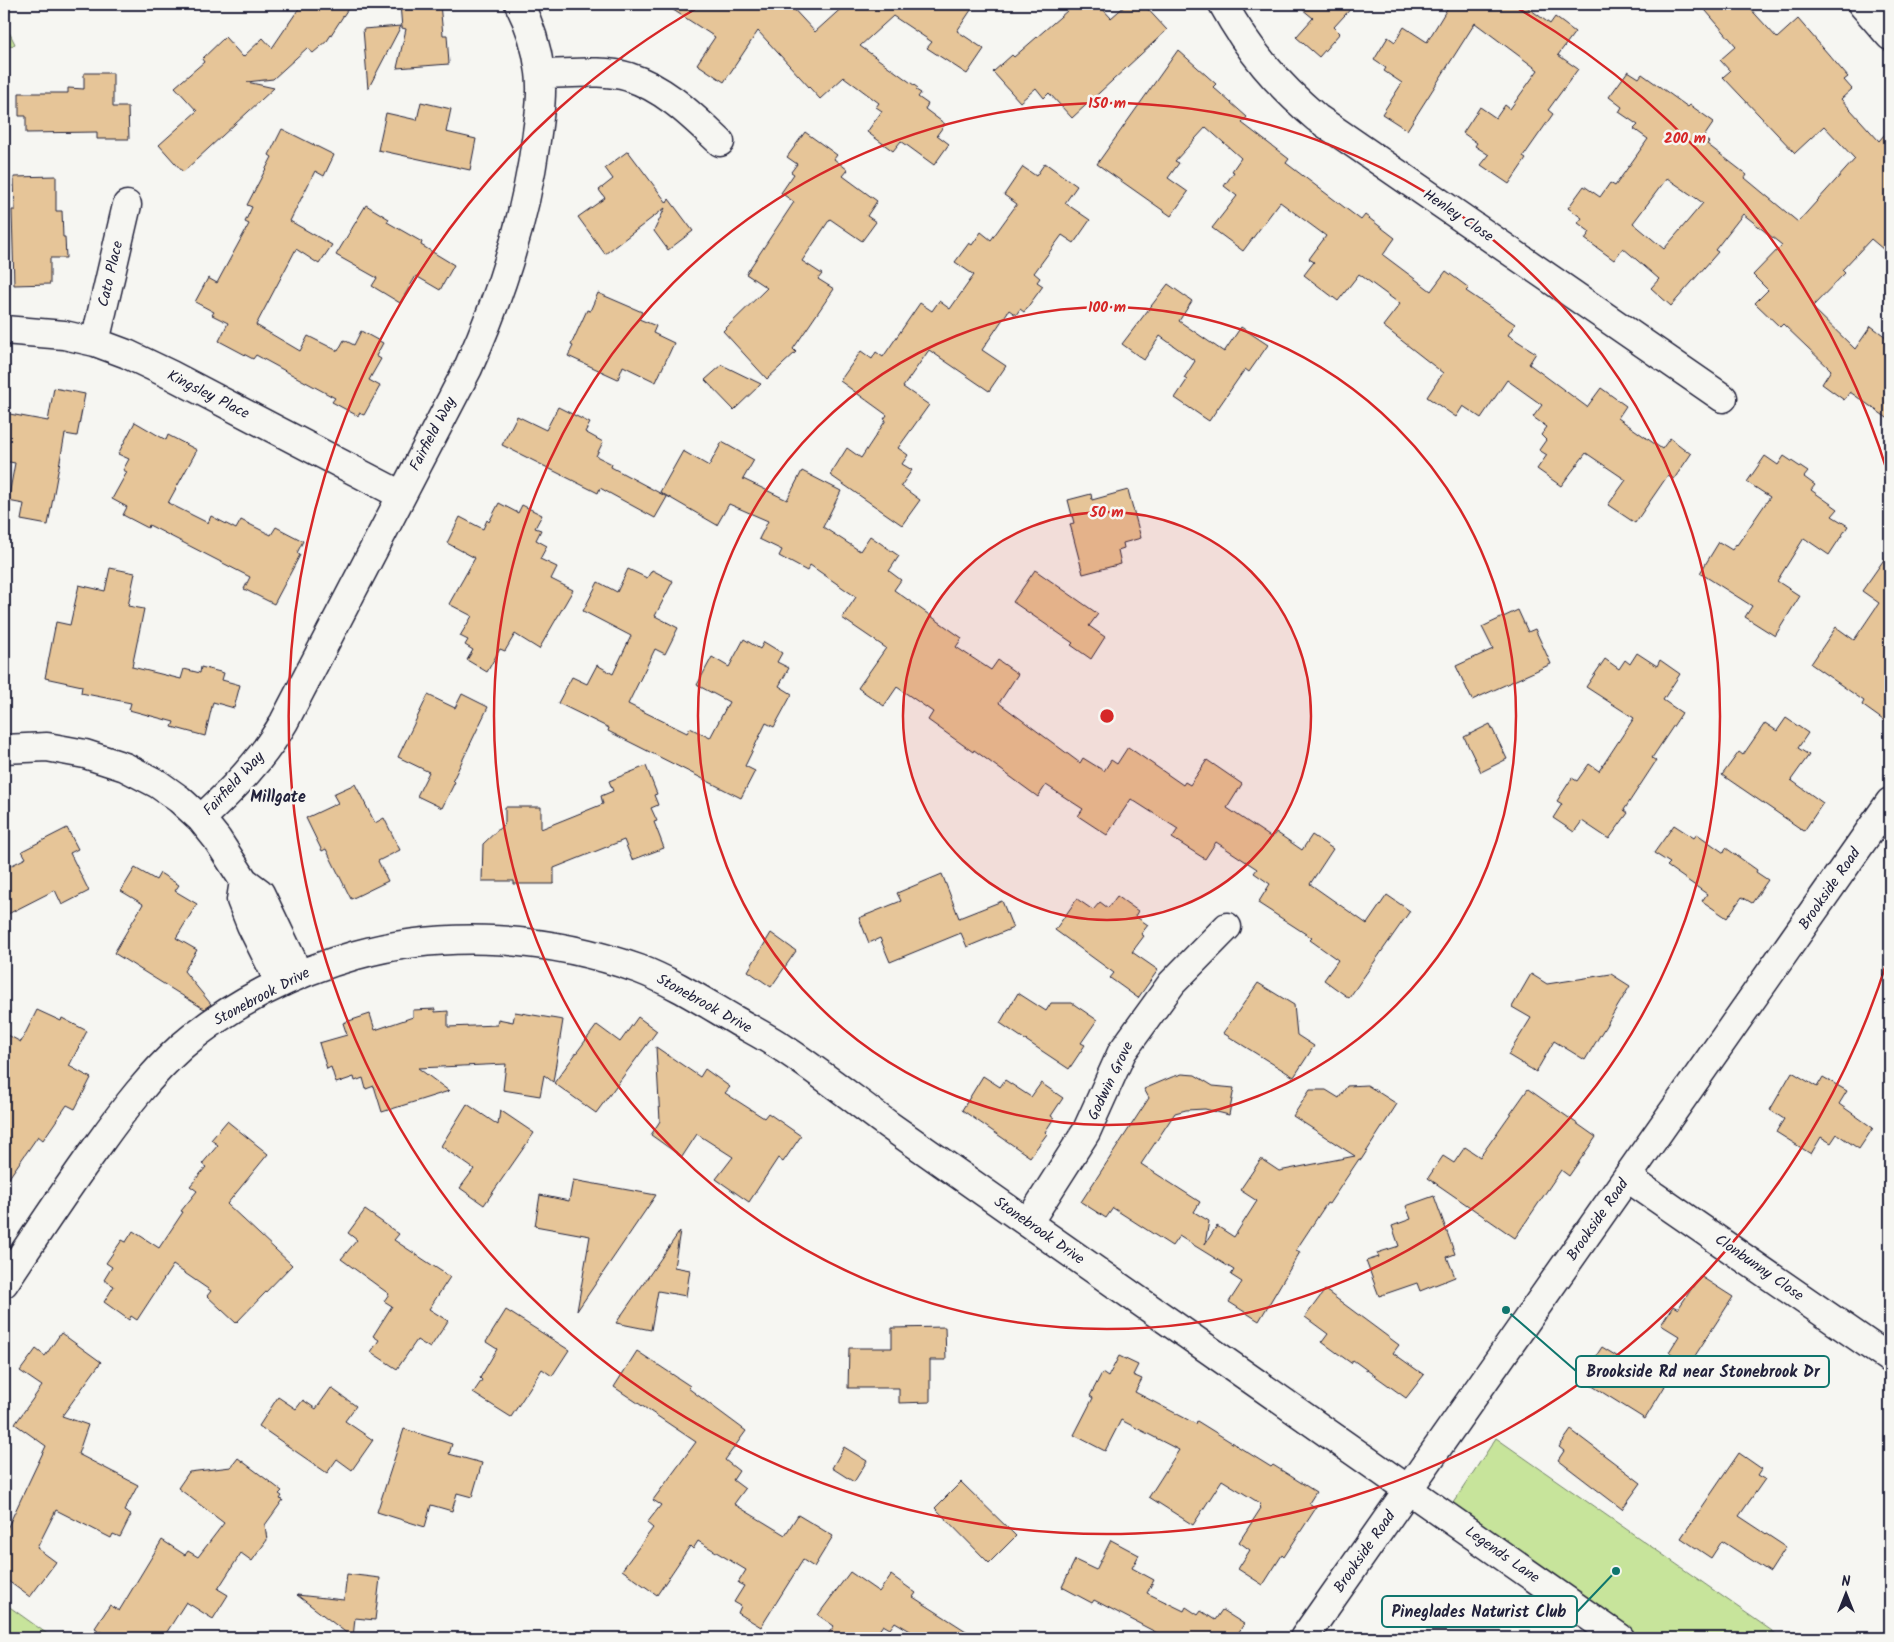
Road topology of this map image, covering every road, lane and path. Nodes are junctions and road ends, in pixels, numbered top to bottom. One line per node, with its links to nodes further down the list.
1 (519, 4): 5 (street, Fairfield Way)
2 (1223, 4): 10 (street, Henley Close)
3 (1862, 4): 4 (street)
4 (1890, 36)
5 (541, 74): 6 (street); 11 (street, Fairfield Way)
6 (720, 142)
7 (127, 205): 9 (street, Cato Place)
8 (4, 330): 9 (street, Kingsley Place)
9 (95, 342): 11 (street, Kingsley Place)
10 (1723, 398)
11 (401, 494): 14 (street, Fairfield Way)
12 (4, 749): 14 (street, Fairfield Way)
13 (1890, 802): 17 (street, Brookside Road)
14 (201, 819): 16 (street, Fairfield Way)
15 (1227, 927): 18 (street, Godwin Grove)
16 (289, 978): 18 (street, Stonebrook Drive); 19 (street, Stonebrook Drive)
17 (1628, 1178): 20 (street, Clonbunny Close); 21 (street, Brookside Road)
18 (1028, 1223): 21 (street, Stonebrook Drive)
19 (4, 1283)
20 (1890, 1358)
21 (1409, 1490): 22 (street, Brookside Road); 23 (street, Legends Lane)
22 (1304, 1638)
23 (1620, 1638)

